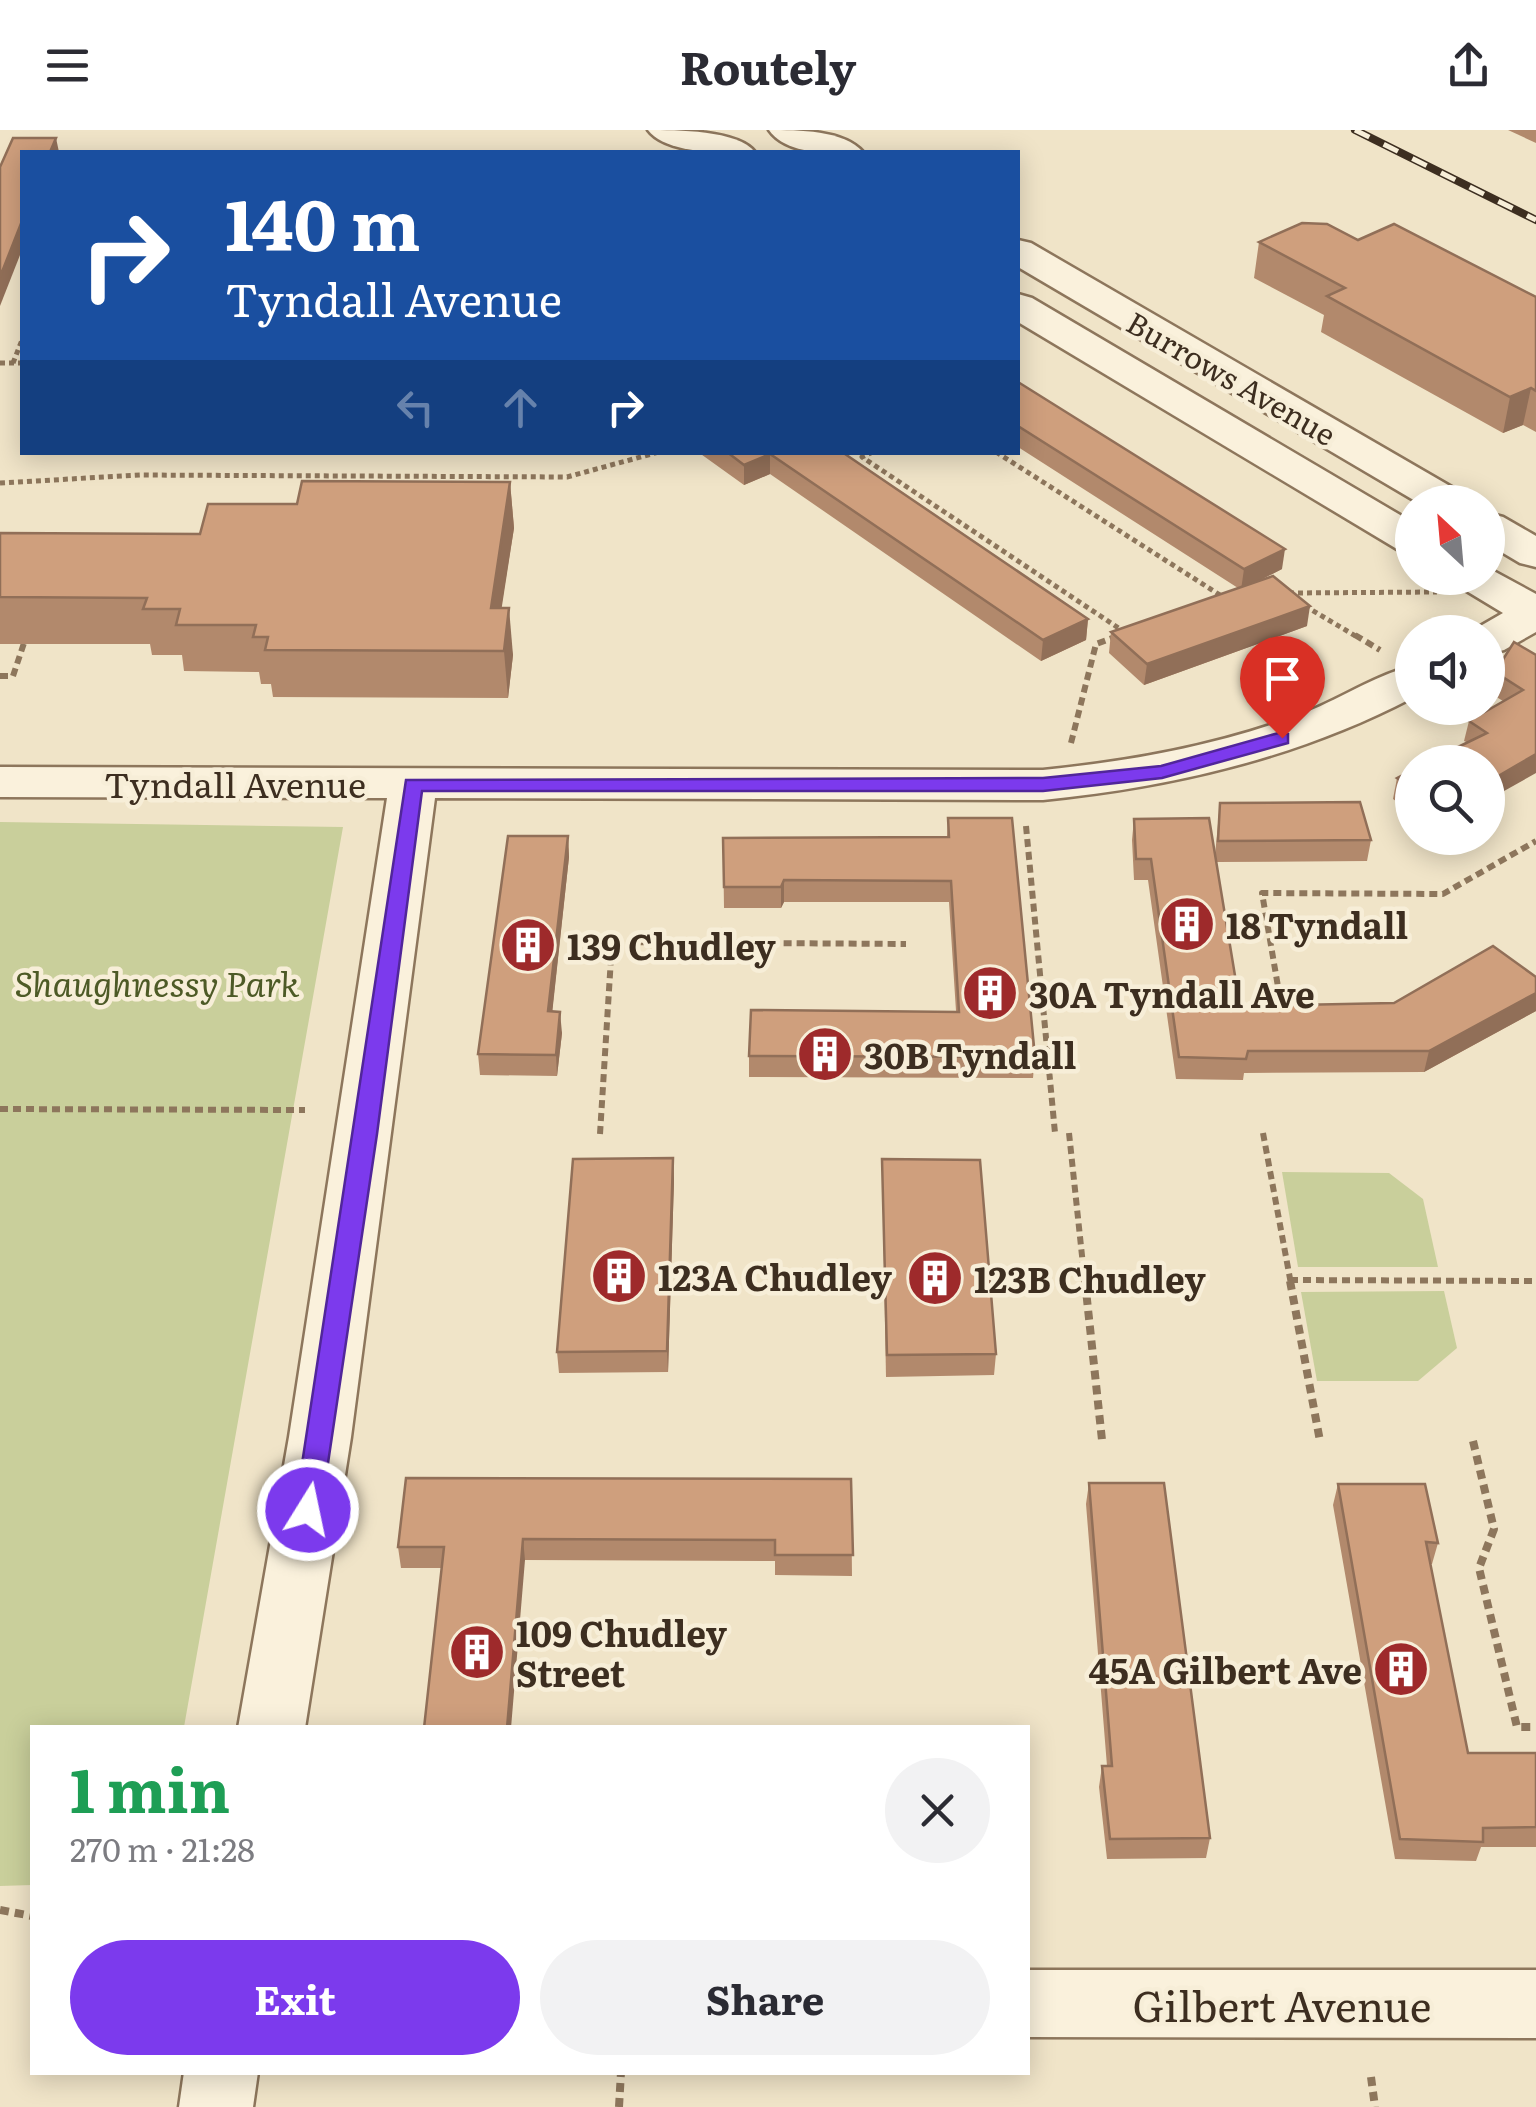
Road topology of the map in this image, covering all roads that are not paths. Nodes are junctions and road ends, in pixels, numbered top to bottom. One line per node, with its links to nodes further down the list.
1 (666, 130): 3 (street)
2 (787, 130): 4 (street)
3 (731, 150)
4 (840, 150)
5 (1020, 253): 7 (street, Burrows Avenue)
6 (1020, 307): 8 (street, Burrows Avenue)
7 (1418, 485)
8 (1395, 530)
9 (1505, 536): 10 (street)
10 (1536, 554)
11 (1490, 595): 12 (street)
12 (1536, 613): 13 (street)
13 (1505, 630)
14 (1395, 668): 16 (street, Tyndall Avenue)
15 (0, 782): 16 (street, Tyndall Avenue)
16 (413, 784): 17 (street)
17 (272, 1725)
18 (1030, 2004): 19 (street, Gilbert Avenue)
19 (1536, 2004)
20 (221, 2075): 21 (street)
21 (216, 2107)

